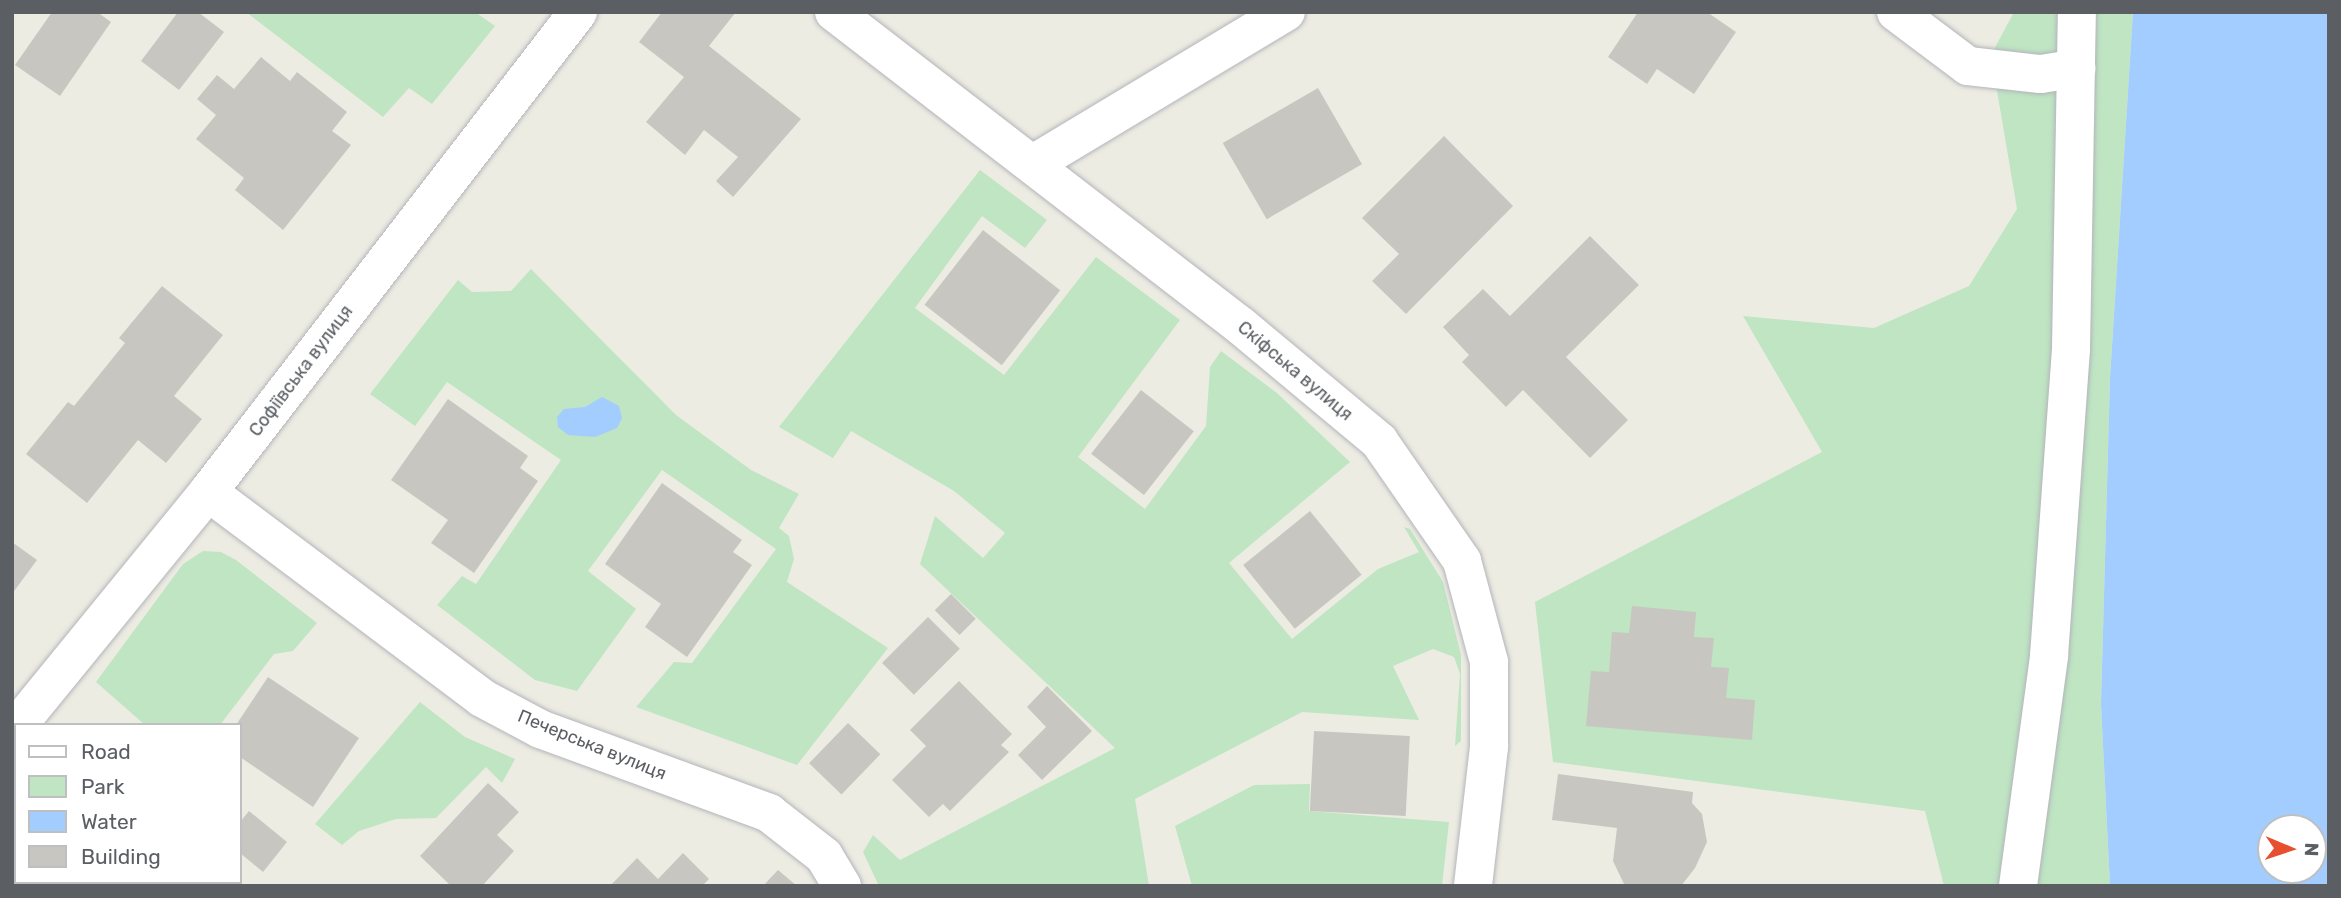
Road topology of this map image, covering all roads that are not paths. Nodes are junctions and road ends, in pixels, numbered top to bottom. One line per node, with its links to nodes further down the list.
1 (578, 12): 8 (street, Софіївська вулиця)
2 (834, 12): 7 (street, Скіфська вулиця)
3 (1286, 12): 7 (street)
4 (1895, 12): 6 (street)
5 (2077, 12): 6 (street)
6 (2077, 68): 12 (street)
7 (1033, 164): 11 (street, Скіфська вулиця)
8 (208, 492): 9 (street, Софіївська вулиця); 10 (street, Печерська вулиця)
9 (19, 723)
10 (842, 886)
11 (1473, 886)
12 (2018, 886)

